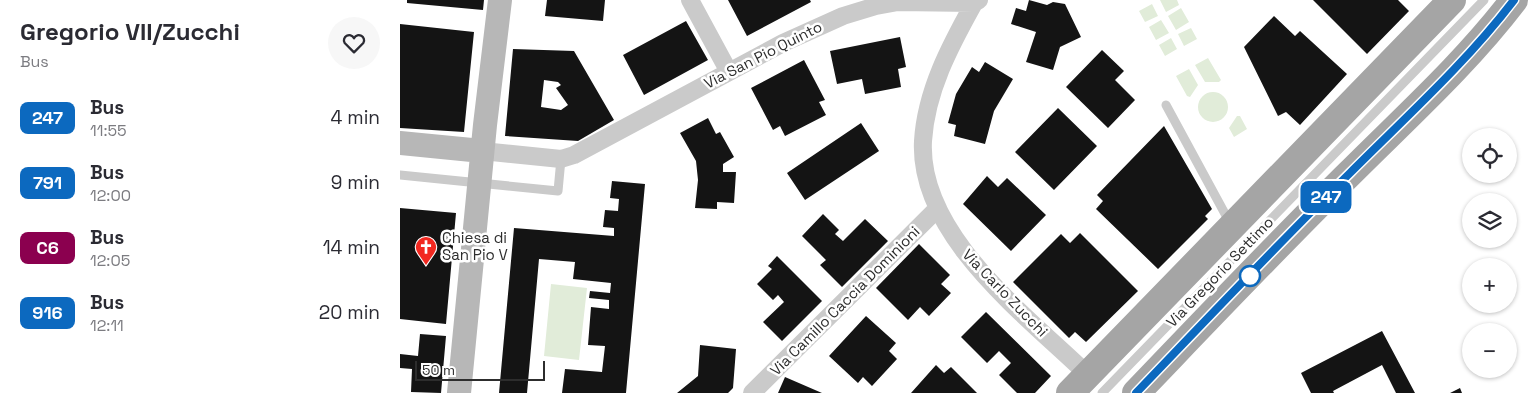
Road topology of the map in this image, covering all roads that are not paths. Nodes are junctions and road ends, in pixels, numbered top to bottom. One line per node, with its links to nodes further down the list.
1 (500, 0): 11 (street)
2 (690, 0): 8 (street)
3 (1452, 0): 16 (main road, Via Gregorio Settimo)
4 (1484, 0): 17 (lane, Via Gregorio Settimo)
5 (1514, 0): 20 (main road, Via Gregorio Settimo)
6 (916, 1): 7 (street, Via San Pio Quinto); 8 (street, Via San Pio Quinto)
7 (977, 2): 15 (street, Via Carlo Zucchi)
8 (729, 72): 12 (street, Via San Pio Quinto)
9 (1166, 105): 16 (lane)
10 (400, 143): 11 (street)
11 (482, 151): 12 (street); 14 (street)
12 (561, 159): 14 (lane)
13 (400, 175): 14 (lane)
14 (479, 183): 18 (street)
15 (937, 209): 17 (street, Via Carlo Zucchi); 19 (street, Via Camillo Caccia Dominioni)
16 (1232, 228): 17 (main road, Via Gregorio Settimo)
17 (1087, 387)
18 (459, 393)
19 (752, 393)
20 (1136, 393)

